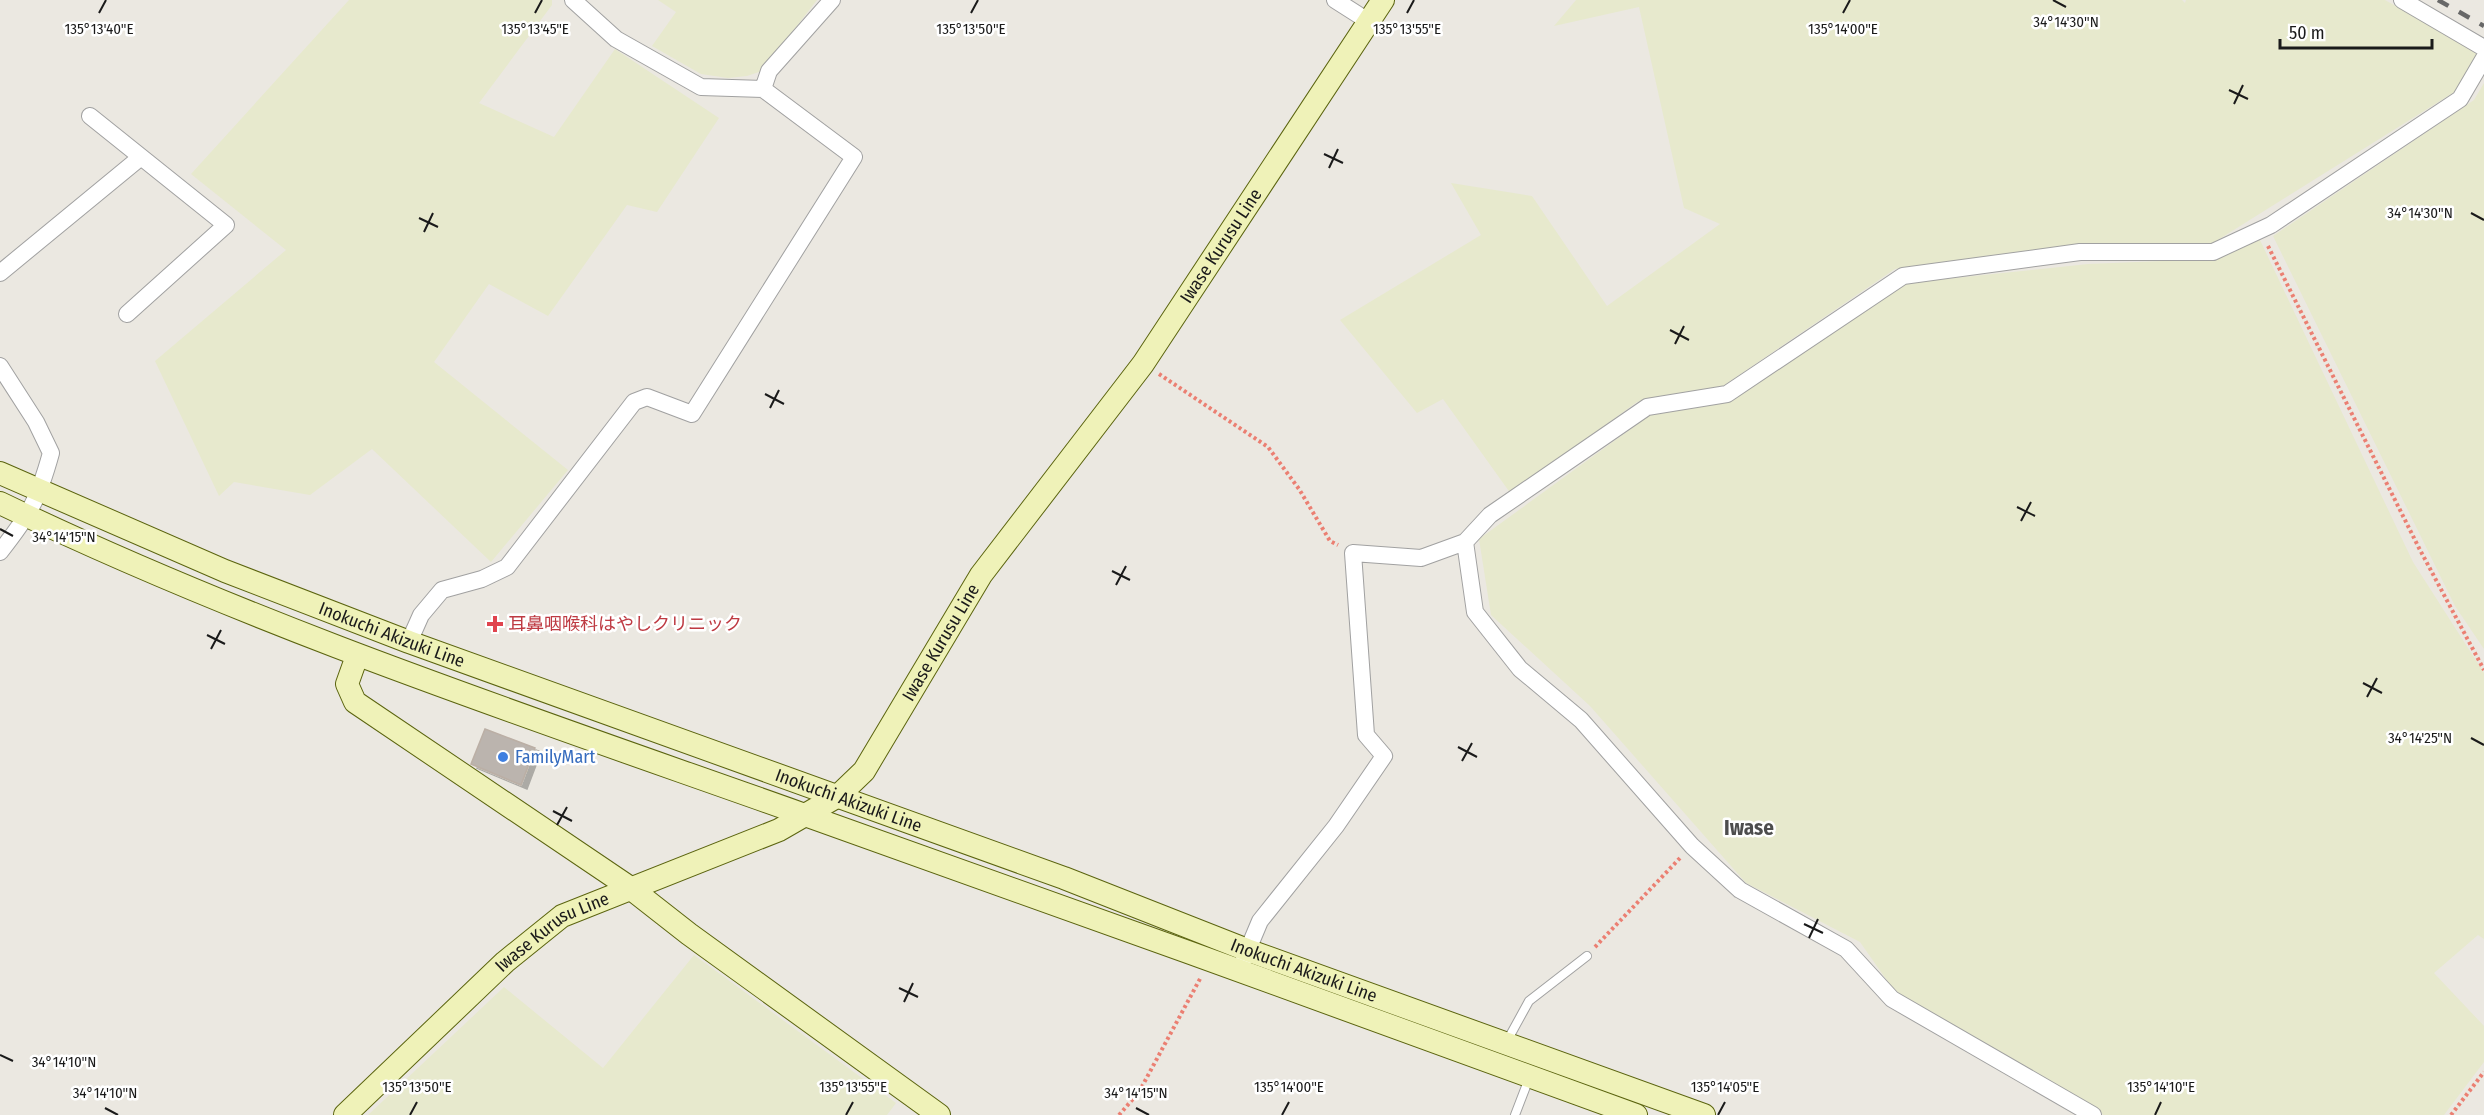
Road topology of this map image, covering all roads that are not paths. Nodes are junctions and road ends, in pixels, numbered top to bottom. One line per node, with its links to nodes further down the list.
1 (573, 0): 9 (street)
2 (832, 0): 9 (street)
3 (1335, 0): 6 (street)
4 (1383, 0): 6 (main road, Iwase Kurusu Line)
5 (2402, 0): 7 (street)
6 (1368, 21): 23 (main road, Iwase Kurusu Line)
7 (2484, 48)
8 (2484, 58): 19 (street)
9 (763, 89): 21 (street)
10 (90, 116): 11 (street)
11 (141, 157): 12 (street); 13 (street)
12 (0, 273)
13 (127, 314)
14 (0, 366): 16 (street)
15 (0, 473): 16 (main road, Inokuchi Akizuki Line)
16 (40, 493): 18 (street); 21 (main road, Inokuchi Akizuki Line)
17 (0, 503): 18 (main road, Inokuchi Akizuki Line)
18 (28, 517): 20 (street); 22 (main road, Inokuchi Akizuki Line)
19 (1465, 542): 26 (street); 36 (street)
20 (0, 552)
21 (409, 642): 23 (main road, Inokuchi Akizuki Line)
22 (357, 656): 24 (main road, Inokuchi Akizuki Line); 25 (main road)
23 (838, 796): 24 (main road, Iwase Kurusu Line); 26 (main road, Inokuchi Akizuki Line)
24 (805, 815): 25 (main road, Iwase Kurusu Line); 28 (main road, Inokuchi Akizuki Line)
25 (629, 887): 31 (main road, Iwase Kurusu Line); 32 (main road)
26 (1246, 950): 28 (street); 29 (main road, Inokuchi Akizuki Line)
27 (1587, 956): 29 (lane)
28 (1240, 971): 30 (main road, Inokuchi Akizuki Line)
29 (1505, 1043): 35 (main road, Inokuchi Akizuki Line)
30 (1530, 1077): 33 (lane); 34 (main road, Inokuchi Akizuki Line)
31 (345, 1115)
32 (939, 1115)
33 (1515, 1115)
34 (1636, 1115)
35 (1704, 1115)
36 (2093, 1115)

